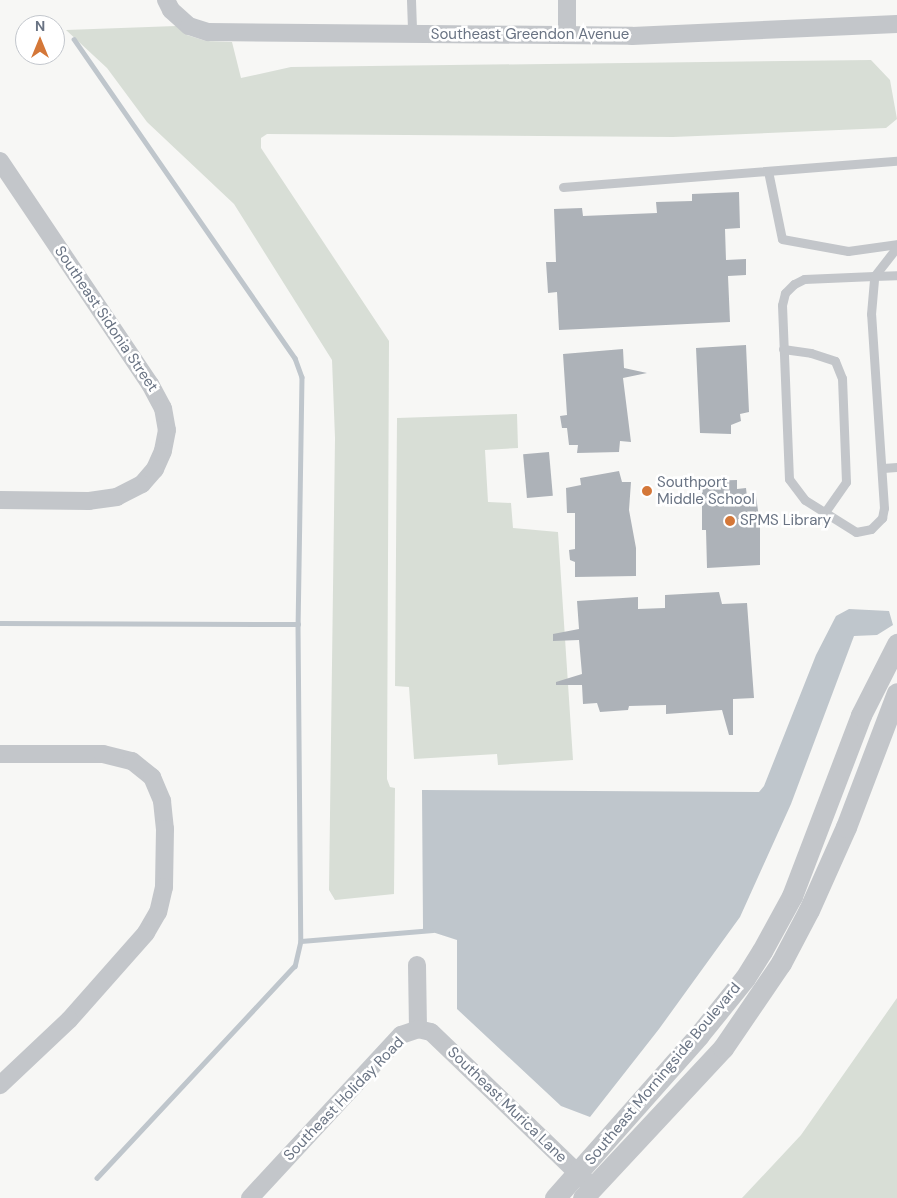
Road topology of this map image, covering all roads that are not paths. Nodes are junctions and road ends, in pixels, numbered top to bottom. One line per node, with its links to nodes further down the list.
1 (411, 0): 5 (lane)
2 (567, 0): 6 (street)
3 (168, 5): 5 (street, Southeast Greendon Avenue)
4 (897, 24): 6 (street, Southeast Greendon Avenue)
5 (412, 34): 6 (street, Southeast Greendon Avenue)
6 (567, 35)
7 (0, 161): 17 (street, Southeast Sidonia Street)
8 (897, 161): 9 (lane)
9 (768, 171): 10 (lane); 11 (lane)
10 (563, 186)
11 (897, 245): 13 (lane)
12 (897, 275): 13 (lane)
13 (874, 276): 14 (lane); 16 (lane)
14 (783, 349): 18 (lane); 18 (lane)
15 (897, 467): 16 (lane)
16 (882, 468): 18 (lane)
17 (0, 500)
18 (824, 513)
19 (897, 644): 21 (street, Southeast Morningside Boulevard)
20 (897, 693): 22 (street, Southeast Morningside Boulevard)
21 (861, 715): 22 (street); 24 (street, Southeast Morningside Boulevard)
22 (885, 723): 25 (street, Southeast Morningside Boulevard)
23 (0, 754): 28 (street)
24 (762, 951): 25 (street); 29 (street, Southeast Morningside Boulevard)
25 (781, 963): 29 (street, Southeast Morningside Boulevard)
26 (417, 965): 27 (street, Southeast Holiday Road)
27 (418, 1029): 29 (street, Southeast Murica Lane); 30 (street, Southeast Holiday Road)
28 (0, 1085)
29 (584, 1186): 31 (street, Southeast Morningside Boulevard)
30 (250, 1198)
31 (555, 1198)

